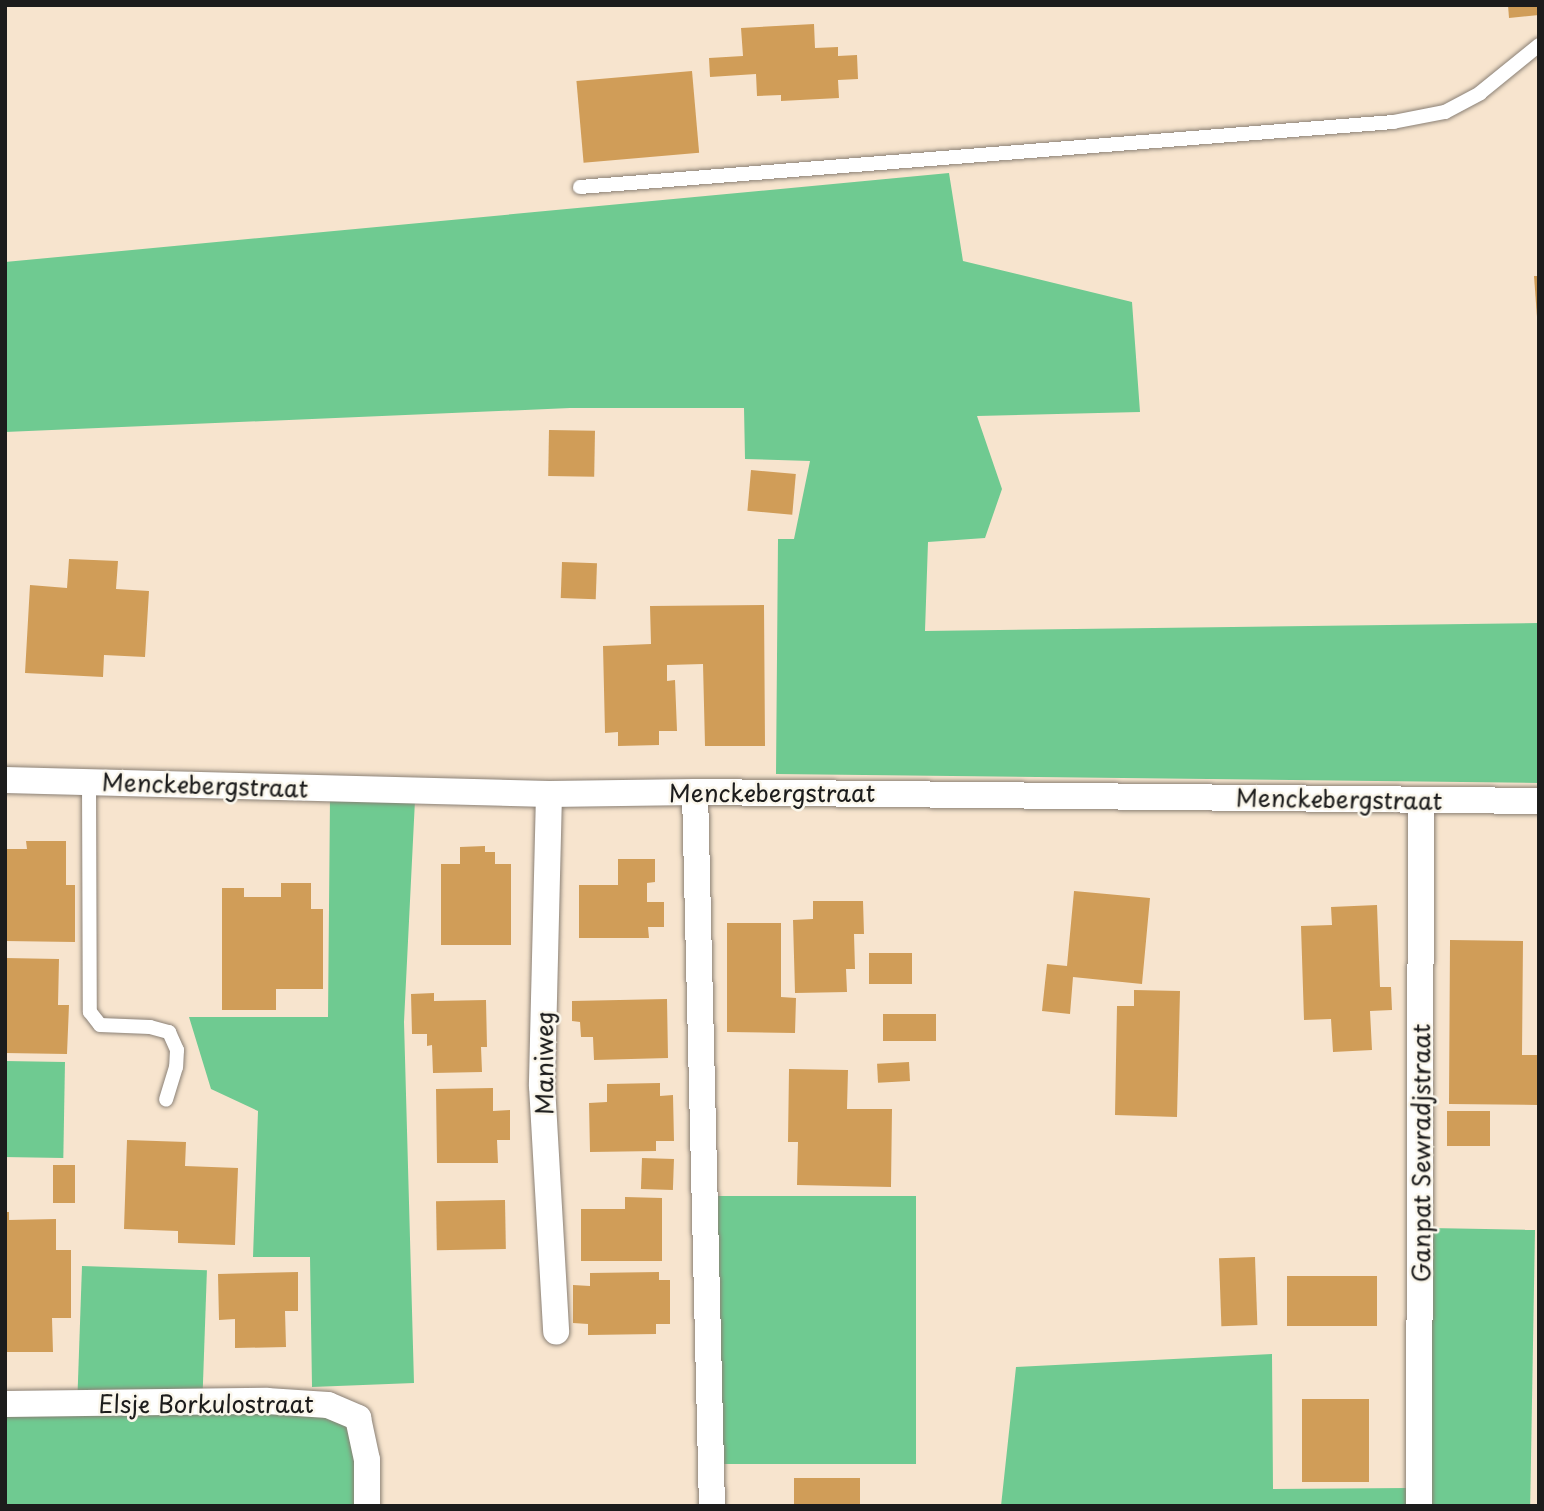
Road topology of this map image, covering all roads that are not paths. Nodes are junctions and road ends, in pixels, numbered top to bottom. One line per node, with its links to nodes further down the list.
1 (1539, 45): 2 (lane)
2 (580, 187)
3 (5, 780): 4 (street, Menckebergstraat)
4 (89, 782): 6 (street, Menckebergstraat); 9 (lane)
5 (695, 792): 6 (street, Menckebergstraat); 7 (street, Menckebergstraat); 13 (street)
6 (549, 794): 10 (street, Maniweg)
7 (1421, 800): 8 (street, Menckebergstraat); 14 (street, Ganpat Sewradjstraat)
8 (1539, 801)
9 (166, 1100)
10 (556, 1332)
11 (5, 1404): 12 (street, Elsje Borkulostraat)
12 (367, 1506)
13 (712, 1506)
14 (1419, 1506)

